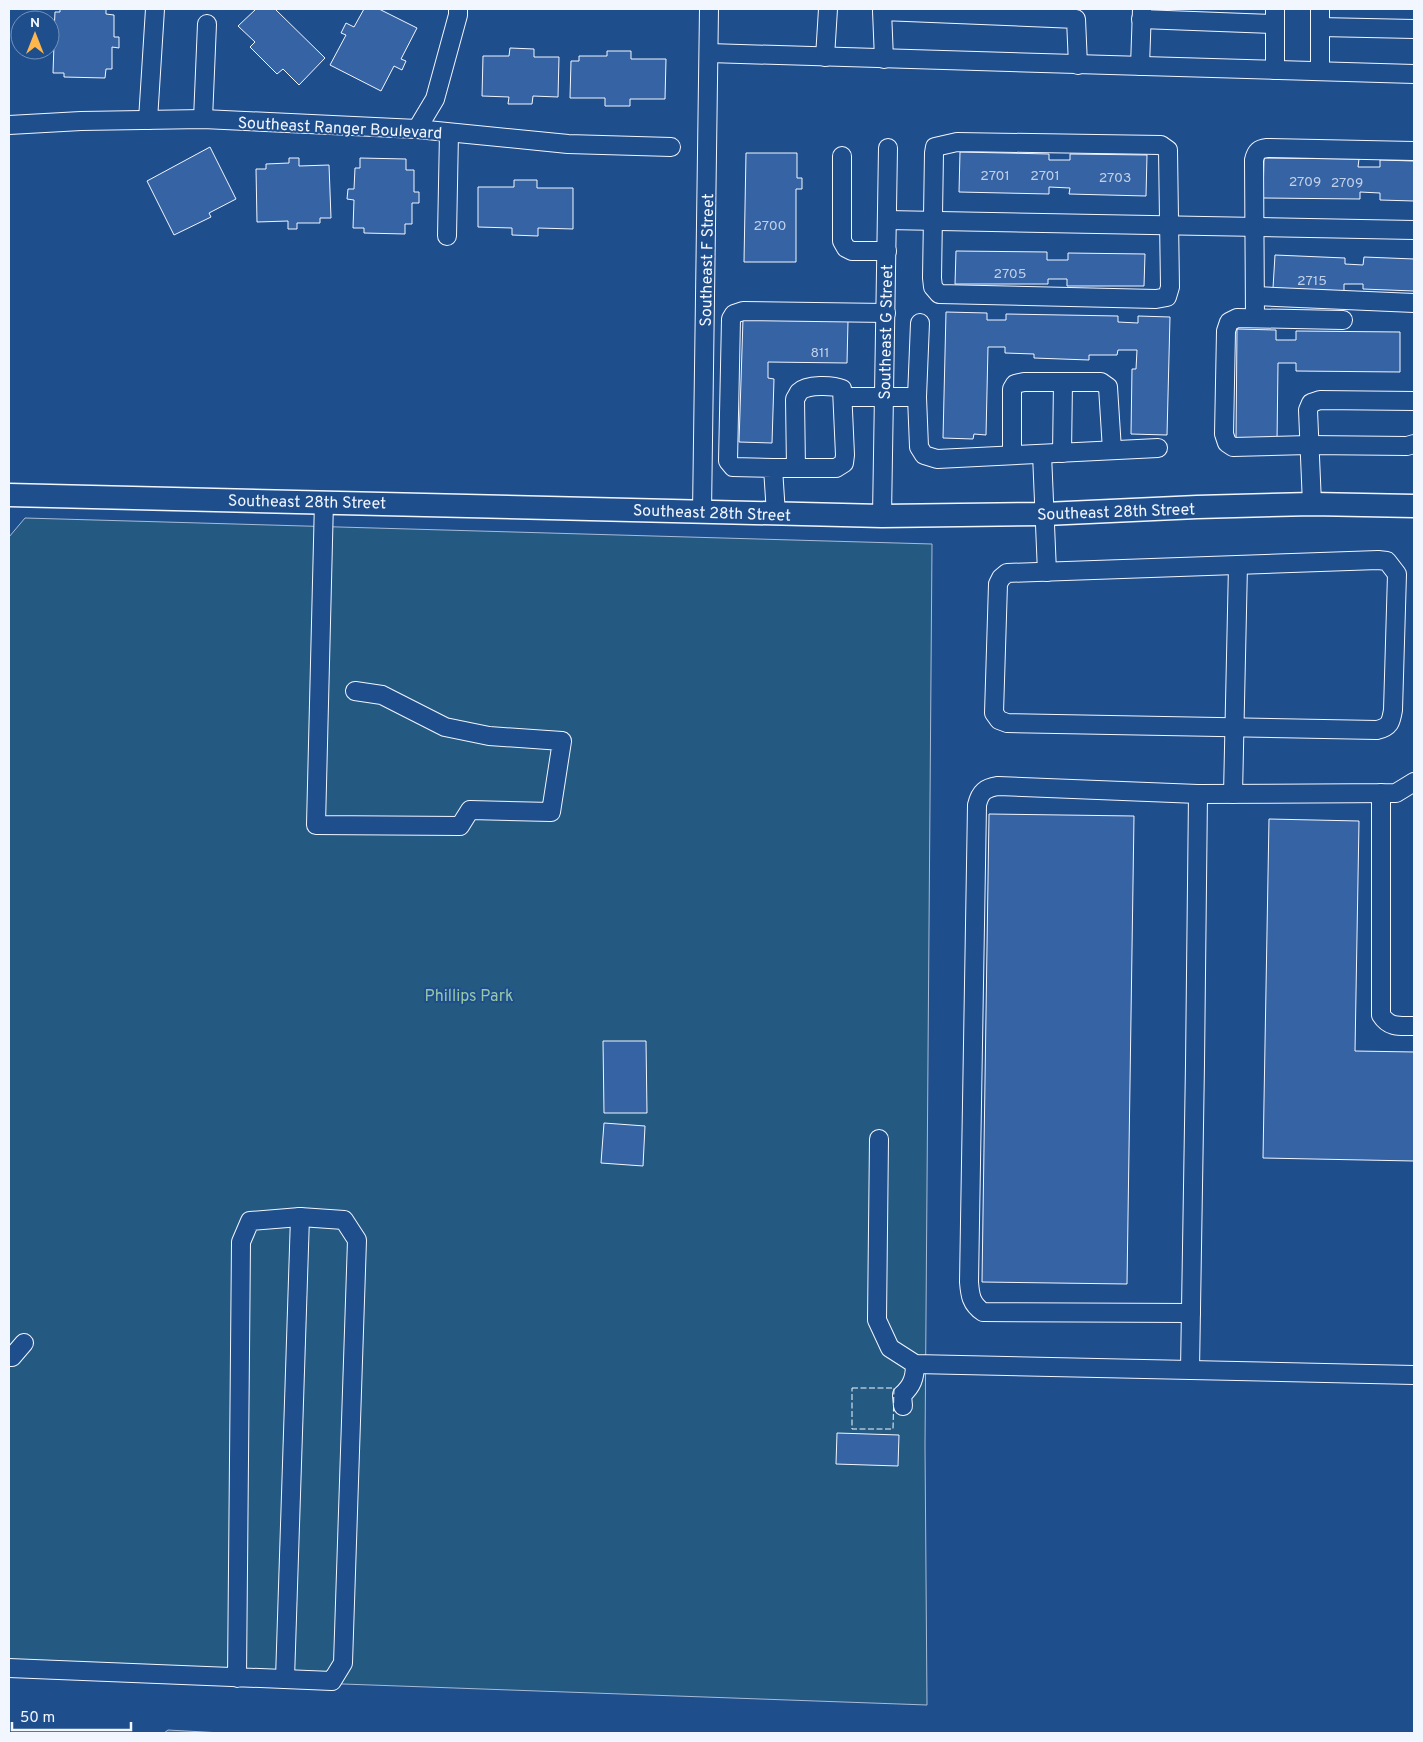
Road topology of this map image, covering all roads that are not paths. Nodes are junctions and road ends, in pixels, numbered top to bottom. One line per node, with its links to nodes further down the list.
1 (154, 9): 20 (street)
2 (458, 9): 22 (street)
3 (709, 9): 11 (street, Southeast F Street)
4 (828, 9): 12 (street)
5 (1320, 9): 9 (street)
6 (1142, 14): 7 (street); 15 (street)
7 (1275, 16): 16 (street)
8 (207, 24): 19 (street)
9 (1320, 28): 10 (street); 17 (street)
10 (1414, 29)
11 (709, 53): 12 (street); 59 (street, Southeast F Street)
12 (825, 57): 13 (street)
13 (884, 58): 14 (street); 14 (street)
14 (1078, 65): 15 (street)
15 (1140, 66): 16 (street)
16 (1275, 70): 17 (street)
17 (1320, 71): 18 (street)
18 (1414, 74)
19 (203, 119): 20 (street, Southeast Ranger Boulevard); 22 (street, Southeast Ranger Boulevard)
20 (148, 120): 21 (street, Southeast Ranger Boulevard)
21 (9, 125)
22 (417, 129): 23 (street, Southeast Ranger Boulevard)
23 (449, 133): 24 (street, Southeast Ranger Boulevard); 33 (street)
24 (671, 147)
25 (888, 148): 28 (street, Southeast G Street)
26 (1414, 151): 31 (street)
27 (842, 156): 34 (street)
28 (887, 220): 29 (street); 34 (street, Southeast G Street)
29 (934, 221): 30 (street); 30 (street); 30 (street)
30 (1170, 226): 31 (street)
31 (1254, 227): 32 (street); 35 (street)
32 (1414, 230)
33 (447, 236)
34 (887, 250): 37 (street, Southeast G Street)
35 (1254, 296): 36 (street); 38 (street)
36 (1414, 303)
37 (886, 314): 42 (street, Southeast G Street); 53 (street)
38 (1255, 318): 39 (street); 47 (street)
39 (1343, 320)
40 (920, 323): 44 (street)
41 (1063, 382): 49 (street); 50 (street); 52 (street)
42 (884, 396): 43 (street); 44 (street); 62 (street, Southeast G Street)
43 (843, 397): 54 (street); 54 (street)
44 (917, 397): 52 (street)
45 (1414, 401): 47 (street)
46 (1414, 444): 47 (street)
47 (1310, 445): 57 (street)
48 (1158, 448): 49 (street)
49 (1112, 450): 50 (street)
50 (1062, 453): 51 (street)
51 (1042, 454): 52 (street); 61 (street)
52 (1012, 455)
53 (773, 468): 54 (street); 60 (street)
54 (796, 468)
55 (9, 495): 56 (main road, Southeast 28th Street)
56 (324, 502): 59 (main road, Southeast 28th Street); 65 (street)
57 (1312, 504): 58 (main road, Southeast 28th Street); 61 (main road, Southeast 28th Street)
58 (1414, 506)
59 (702, 512): 60 (main road, Southeast 28th Street)
60 (776, 514): 62 (main road, Southeast 28th Street)
61 (1045, 514): 62 (main road, Southeast 28th Street); 64 (street)
62 (882, 516)
63 (1238, 565): 64 (street); 66 (street); 66 (street)
64 (1047, 572): 66 (street)
65 (355, 691)
66 (1234, 727): 70 (street)
67 (1414, 782): 68 (street)
68 (1381, 793): 70 (street); 71 (street)
69 (1198, 794): 70 (street); 74 (street); 74 (street)
70 (1232, 794)
71 (1414, 1026)
72 (879, 1139): 77 (street)
73 (300, 1218): 82 (street); 83 (street); 83 (street)
74 (1191, 1313): 78 (street)
75 (24, 1343): 76 (street)
76 (9, 1358)
77 (915, 1364): 78 (street); 80 (street)
78 (1190, 1370): 79 (street)
79 (1414, 1375)
80 (903, 1406)
81 (9, 1668): 82 (street)
82 (237, 1678): 83 (street)
83 (284, 1679)

